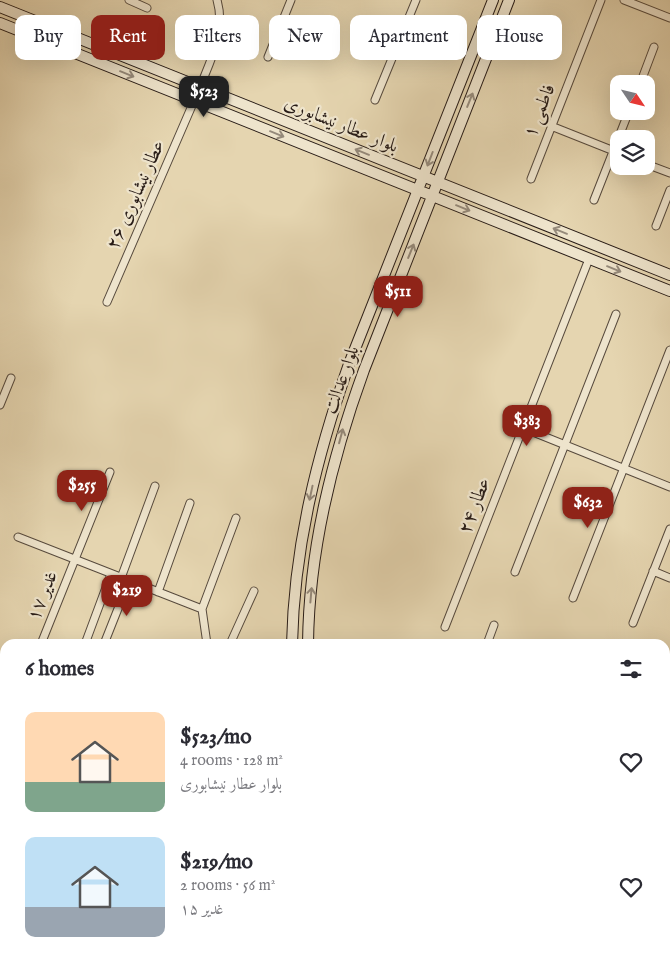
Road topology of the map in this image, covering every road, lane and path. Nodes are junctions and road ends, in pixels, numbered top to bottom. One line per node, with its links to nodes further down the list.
1 (129, 0): 10 (street)
2 (217, 0): 16 (street)
3 (291, 0): 14 (street)
4 (416, 0): 17 (street)
5 (493, 0): 24 (street, بلوار عدالت, one-way to 24)
6 (510, 0): 26 (street, بلوار عدالت, one-way to 6)
7 (602, 0): 19 (street, فاطمی ۱)
8 (624, 0): 11 (street)
9 (3, 8): 12 (street); 16 (street, بلوار عطار نیشابوری)
10 (147, 8)
11 (670, 18)
12 (0, 23): 18 (street, بلوار عطار نیشابوری, one-way to 18)
13 (654, 47): 15 (street)
14 (268, 57)
15 (643, 75)
16 (200, 87): 18 (street); 24 (street, بلوار عطار نیشابوری, one-way to 16)
17 (375, 100)
18 (194, 101): 27 (street, بلوار عطار نیشابوری, one-way to 27); 35 (street, عطار نیشابوری ۲۶)
19 (551, 126): 20 (street); 25 (street, فاطمی ۱)
20 (610, 150)
21 (610, 165): 30 (street)
22 (655, 167): 23 (street)
23 (670, 173)
24 (424, 176): 26 (street, بلوار عطار نیشابوری); 27 (street, بلوار عدالت)
25 (531, 179)
26 (438, 182): 29 (street, بلوار عدالت); 33 (street, بلوار عطار نیشابوری, one-way to 26)
27 (418, 190): 29 (street, بلوار عطار نیشابوری); 69 (street, بلوار عدالت, one-way to 69)
28 (670, 190): 31 (street)
29 (432, 196): 32 (street, بلوار عطار نیشابوری, one-way to 32); 70 (street, بلوار عدالت, one-way to 29)
30 (594, 200)
31 (656, 226)
32 (589, 258): 34 (street, بلوار عطار نیشابوری, one-way to 34); 40 (street, عطار ۲۴)
33 (670, 275)
34 (670, 291)
35 (107, 302)
36 (616, 314): 41 (street)
37 (670, 350): 42 (street)
38 (11, 378): 39 (street)
39 (0, 404)
40 (523, 428): 41 (street); 63 (street, عطار ۲۴)
41 (565, 445): 42 (street); 52 (street)
42 (624, 468): 45 (street); 59 (street)
43 (110, 472): 50 (street, غدیر ۱۷)
44 (155, 486): 54 (street)
45 (670, 487)
46 (190, 503): 58 (street)
47 (236, 518): 60 (street)
48 (670, 529): 51 (street)
49 (18, 538): 50 (street)
50 (75, 560): 53 (street); 64 (street, غدیر ۱۷)
51 (653, 571): 55 (street); 61 (street)
52 (515, 572)
53 (111, 574): 54 (street); 65 (street)
54 (121, 578): 56 (street)
55 (670, 578)
56 (129, 582): 58 (street); 66 (street)
57 (254, 591): 68 (street)
58 (158, 592): 60 (street)
59 (573, 598)
60 (202, 609): 67 (street)
61 (633, 623)
62 (494, 625): 71 (street)
63 (445, 627)
64 (43, 639)
65 (87, 639)
66 (106, 639)
67 (206, 639)
68 (232, 639)
69 (292, 639)
70 (308, 639)
71 (489, 639)

